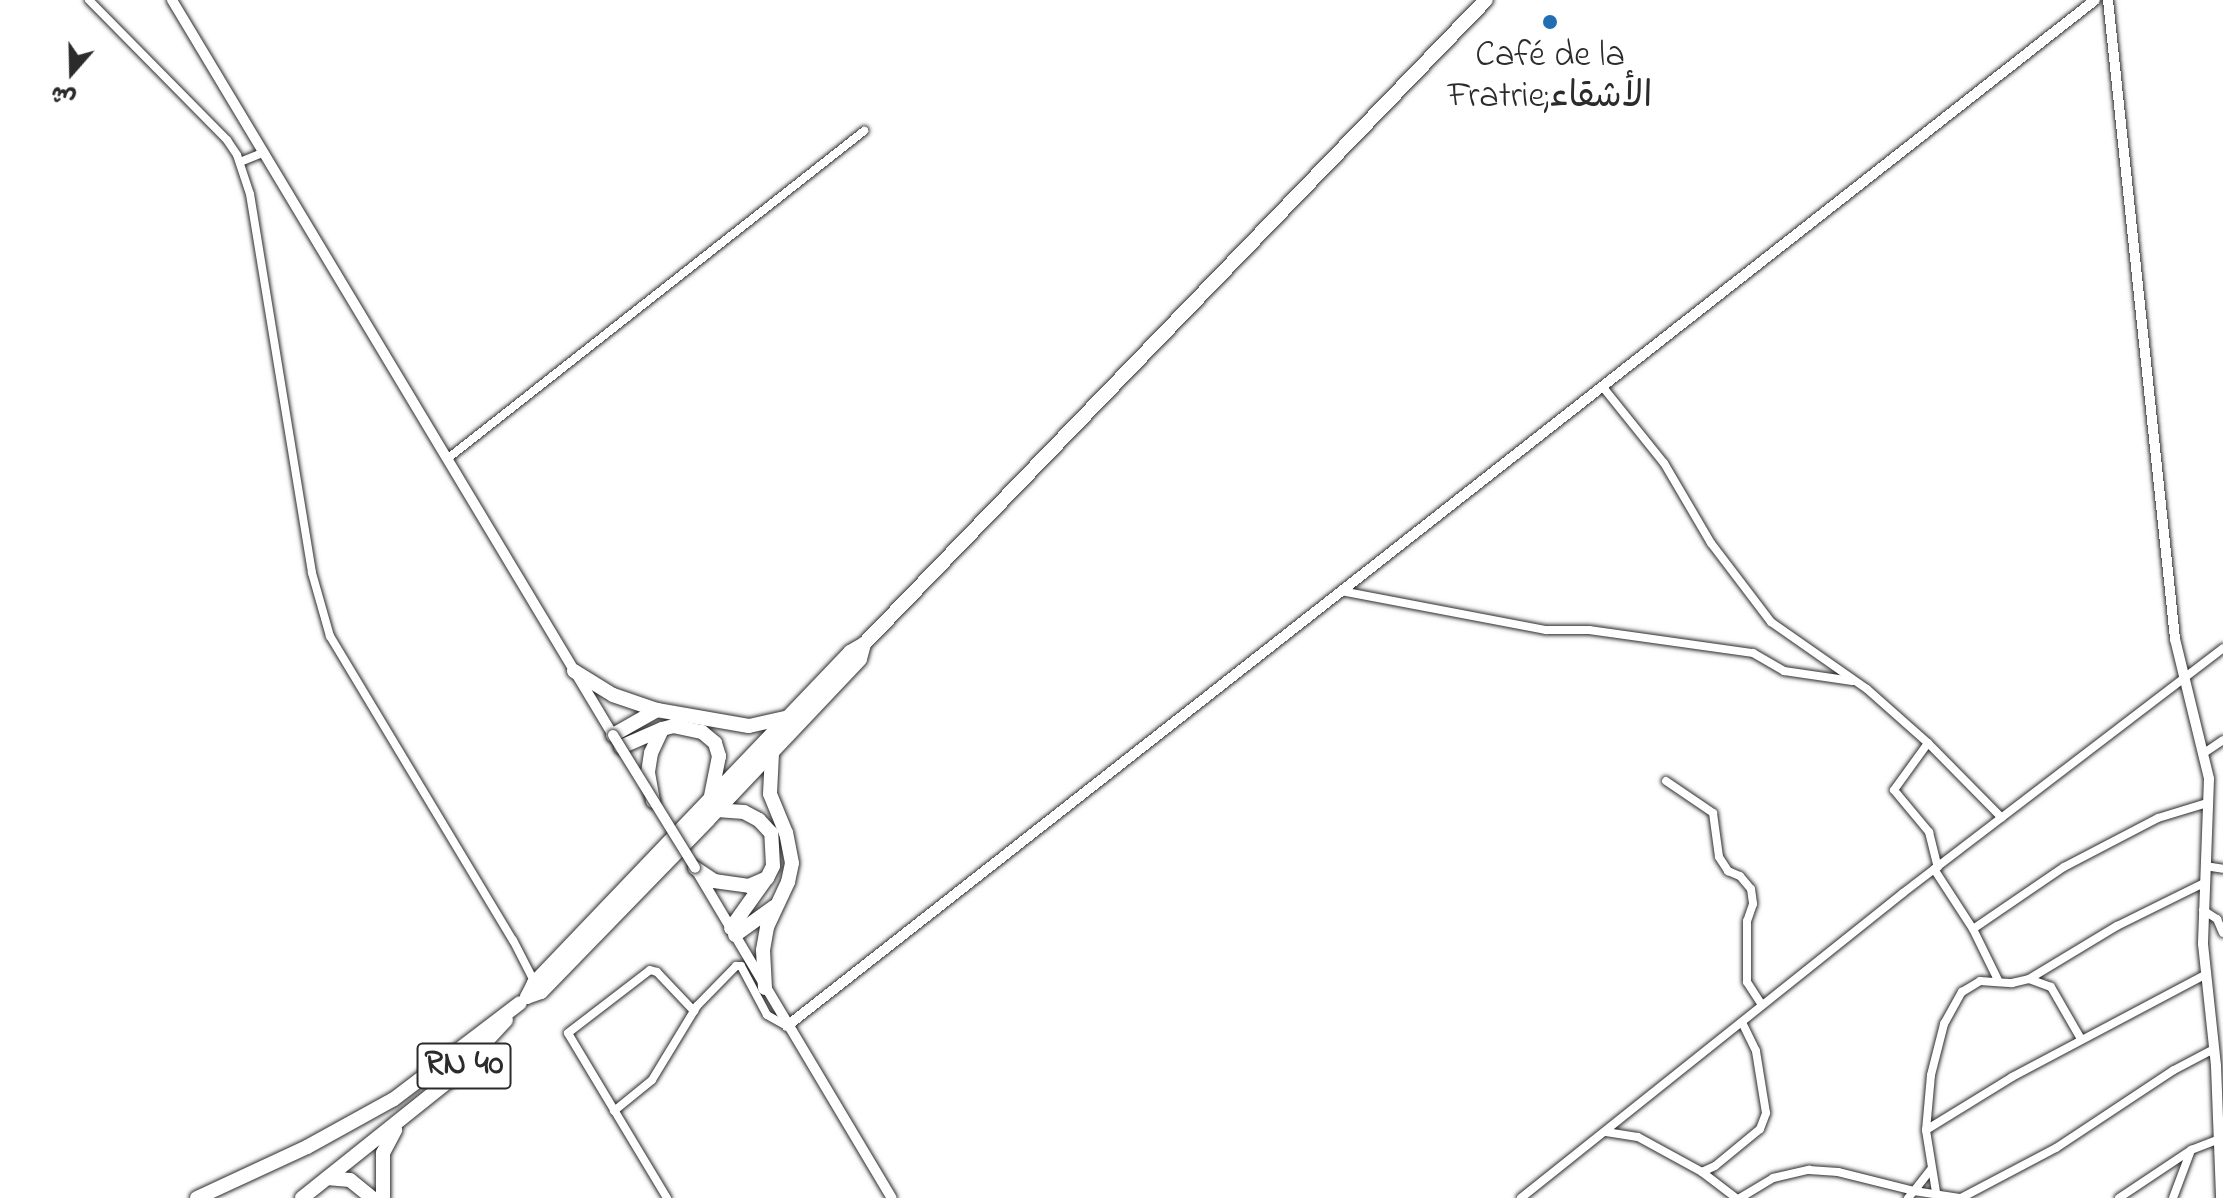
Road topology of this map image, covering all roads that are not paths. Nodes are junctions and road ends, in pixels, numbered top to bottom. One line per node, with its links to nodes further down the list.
1 (89, 0): 8 (street)
2 (172, 0): 7 (street)
3 (1486, 0): 12 (main road)
4 (2095, 0): 9 (street)
5 (2108, 0): 15 (street)
6 (864, 131): 10 (street)
7 (262, 153): 8 (street); 10 (street)
8 (240, 162): 45 (street)
9 (1602, 386): 11 (street); 16 (street)
10 (447, 459): 14 (street)
11 (1341, 591): 16 (street); 49 (street)
12 (864, 644): 18 (main road); 23 (main road)
13 (2223, 648): 15 (street)
14 (574, 671): 17 (main road); 21 (street)
15 (2185, 678): 24 (street); 29 (street)
16 (1857, 681): 22 (street)
17 (657, 710): 18 (main road); 21 (main road)
18 (790, 717): 28 (main road)
19 (662, 729): 21 (main road); 26 (main road); 28 (main road)
20 (2223, 740): 24 (street)
21 (617, 741): 26 (street, bridge)
22 (1928, 743): 29 (street); 32 (street)
23 (772, 753): 28 (main road); 36 (main road)
24 (2204, 753): 27 (street)
25 (1666, 781): 46 (street)
26 (653, 801): 31 (street, bridge)
27 (2207, 803): 30 (street); 38 (street)
28 (713, 805): 34 (main road); 45 (main road)
29 (2002, 818): 32 (street)
30 (2205, 866): 33 (street); 35 (street)
31 (695, 868): 34 (main road); 39 (street)
32 (1936, 868): 38 (street); 46 (street)
33 (2223, 869)
34 (767, 878): 39 (main road)
35 (2204, 883): 37 (street); 42 (street)
36 (776, 906): 39 (main road); 44 (main road)
37 (2203, 910): 40 (street); 41 (street)
38 (1973, 929): 43 (street)
39 (733, 931): 44 (street)
40 (2223, 933)
41 (2205, 975): 50 (street); 51 (street)
42 (2029, 979): 43 (street); 50 (street)
43 (1999, 982): 54 (street)
44 (765, 988): 49 (street)
45 (530, 994): 53 (main road, RN 40); 64 (main road)
46 (1762, 1005): 48 (street)
47 (694, 1011): 49 (street); 52 (street); 52 (street)
48 (1742, 1022): 55 (street); 59 (street)
49 (787, 1026): 69 (street)
50 (2081, 1039): 54 (street)
51 (2214, 1049): 56 (street); 73 (street)
52 (614, 1111): 68 (street)
53 (401, 1121): 60 (main road, RN 40); 67 (main road)
54 (1926, 1130): 58 (street)
55 (1606, 1132): 59 (street); 70 (street)
56 (2220, 1139): 57 (street); 76 (street)
57 (2191, 1150): 74 (street); 75 (street)
58 (1931, 1169): 62 (street); 63 (street)
59 (1702, 1172): 61 (street)
60 (327, 1178): 65 (main road, RN 40); 66 (main road)
61 (1725, 1190): 71 (street); 72 (street)
62 (1936, 1192): 63 (street); 73 (street)
63 (1911, 1194): 72 (street)
64 (197, 1198)
65 (302, 1198)
66 (372, 1198)
67 (383, 1198)
68 (667, 1198)
69 (892, 1198)
70 (1521, 1198)
71 (1717, 1198)
72 (1738, 1198)
73 (1960, 1198)
74 (2119, 1198)
75 (2173, 1198)
76 (2221, 1198)

